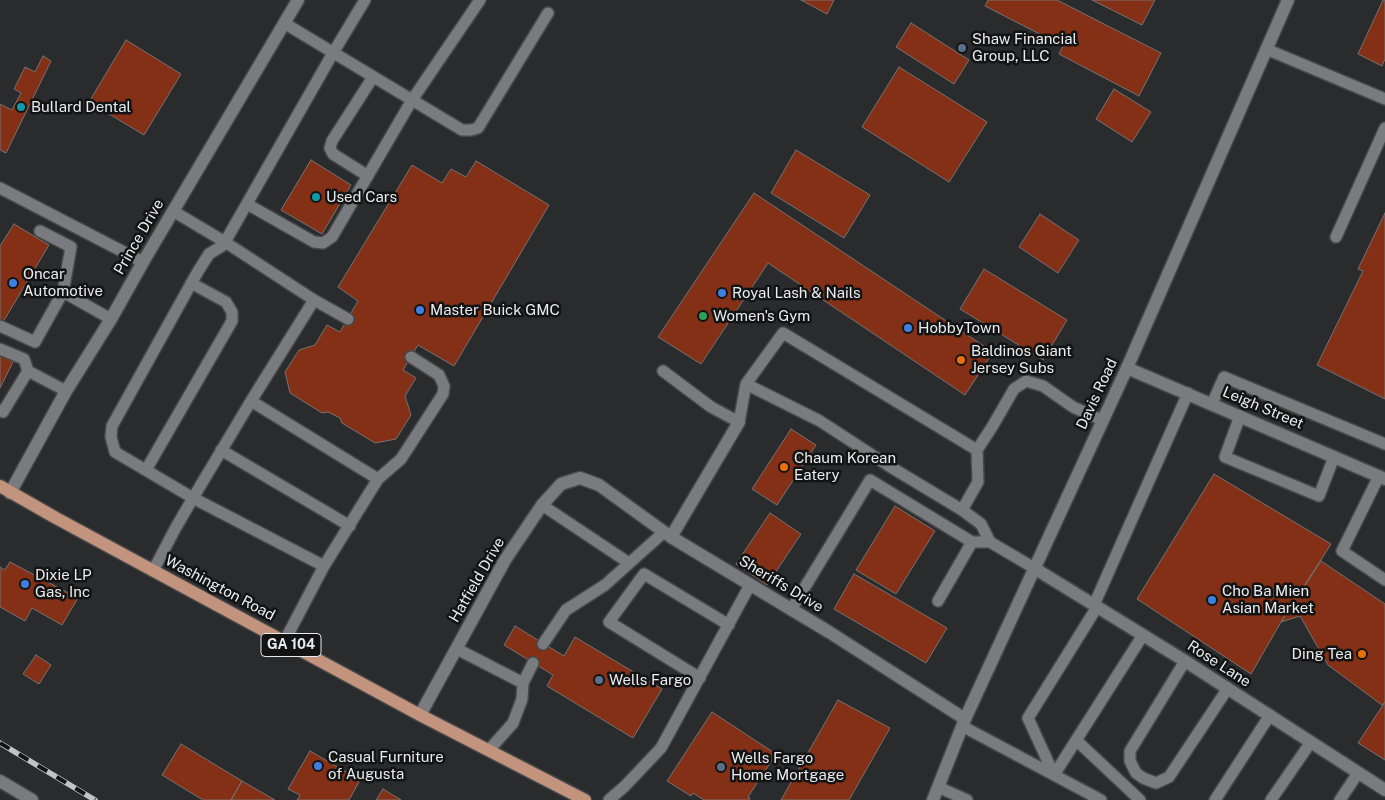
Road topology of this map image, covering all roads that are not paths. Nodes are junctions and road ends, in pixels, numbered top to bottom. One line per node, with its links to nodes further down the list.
1 (298, 0): 6 (street, Prince Drive)
2 (365, 0): 8 (lane)
3 (480, 0): 11 (lane)
4 (1288, 0): 7 (street, Davis Road)
5 (548, 13): 11 (lane)
6 (284, 23): 8 (lane); 16 (street, Prince Drive)
7 (1266, 49): 10 (lane); 29 (street, Davis Road)
8 (333, 53): 9 (lane); 15 (lane)
9 (373, 77): 11 (lane); 13 (lane)
10 (1385, 98)
11 (412, 100): 13 (lane)
12 (1385, 128): 18 (lane)
13 (368, 176): 15 (lane)
14 (0, 188): 20 (lane)
15 (247, 204): 19 (lane)
16 (173, 211): 19 (lane); 20 (street, Prince Drive)
17 (40, 231): 22 (lane)
18 (1336, 237)
19 (225, 242): 21 (lane); 23 (lane)
20 (143, 262): 24 (street, Prince Drive)
21 (191, 283): 45 (lane); 45 (lane)
22 (63, 292): 24 (lane); 26 (lane)
23 (314, 300): 25 (lane); 35 (lane)
24 (111, 319): 33 (street, Prince Drive)
25 (348, 319)
26 (0, 326)
27 (0, 349): 30 (lane)
28 (411, 357): 48 (lane)
29 (1127, 368): 34 (street, Leigh Street); 39 (street, Davis Road)
30 (28, 371): 33 (lane); 37 (lane)
31 (663, 371): 40 (lane)
32 (746, 384): 40 (lane); 43 (lane); 52 (lane)
33 (66, 391): 49 (street, Prince Drive)
34 (1188, 394): 36 (street, Leigh Street); 64 (lane)
35 (251, 401): 42 (lane); 48 (lane)
36 (1212, 404): 38 (street, Leigh Street); 41 (lane)
37 (0, 410)
38 (1240, 416): 44 (street, Leigh Street); 44 (lane)
39 (1102, 420): 43 (lane); 59 (street, Davis Road)
40 (739, 422): 54 (street)
41 (1385, 444)
42 (221, 450): 50 (lane); 53 (lane)
43 (977, 450): 52 (lane)
44 (1334, 457): 47 (street, Leigh Street)
45 (146, 470): 50 (lane)
46 (580, 478): 51 (street, Hatfield Drive); 54 (street, Sheriffs Drive)
47 (1382, 478): 61 (lane)
48 (378, 479): 53 (lane)
49 (5, 489): 60 (main road, Washington Road / GA 104)
50 (193, 498): 58 (lane); 60 (lane)
51 (542, 505): 57 (lane); 70 (street, Hatfield Drive)
52 (962, 510): 56 (lane)
53 (350, 526): 58 (lane)
54 (668, 534): 57 (lane); 62 (street, Sheriffs Drive)
55 (972, 542): 56 (lane); 63 (lane); 65 (lane)
56 (990, 542): 59 (lane)
57 (629, 564): 69 (lane)
58 (324, 566): 68 (lane)
59 (1034, 568): 64 (street, Rose Lane); 78 (street, Davis Road)
60 (153, 571): 68 (main road, Washington Road / GA 104)
61 (1385, 580)
62 (750, 585): 65 (street, Sheriffs Drive); 66 (lane)
63 (938, 601)
64 (1096, 606): 67 (street, Rose Lane); 83 (lane)
65 (791, 610): 78 (street, Sheriffs Drive)
66 (729, 625): 73 (lane); 73 (lane)
67 (1143, 635): 71 (street, Rose Lane); 79 (lane)
68 (284, 642): 76 (main road, Washington Road / GA 104)
69 (543, 644)
70 (457, 649): 74 (lane); 76 (street, Hatfield Drive)
71 (1186, 661): 75 (street, Rose Lane); 75 (lane)
72 (533, 662): 74 (lane)
73 (700, 678): 89 (lane)
74 (523, 683): 81 (lane)
75 (1228, 688): 77 (street, Rose Lane)
76 (420, 715): 81 (main road, Washington Road / GA 104)
77 (1270, 715): 80 (street, Rose Lane); 94 (lane)
78 (964, 723): 83 (lane); 85 (street, Davis Road)
79 (1076, 740): 83 (lane); 93 (lane)
80 (1311, 742): 82 (street, Rose Lane); 95 (lane)
81 (489, 750): 88 (main road, Washington Road / GA 104)
82 (1358, 773): 86 (street, Rose Lane); 96 (lane)
83 (1054, 775): 92 (lane)
84 (0, 781): 87 (street)
85 (938, 787): 90 (street, Davis Road); 91 (lane)
86 (1385, 790)
87 (32, 800)
88 (585, 800)
89 (610, 800)
90 (933, 800)
91 (967, 800)
92 (1101, 800)
93 (1140, 800)
94 (1215, 800)
95 (1271, 800)
96 (1340, 800)

